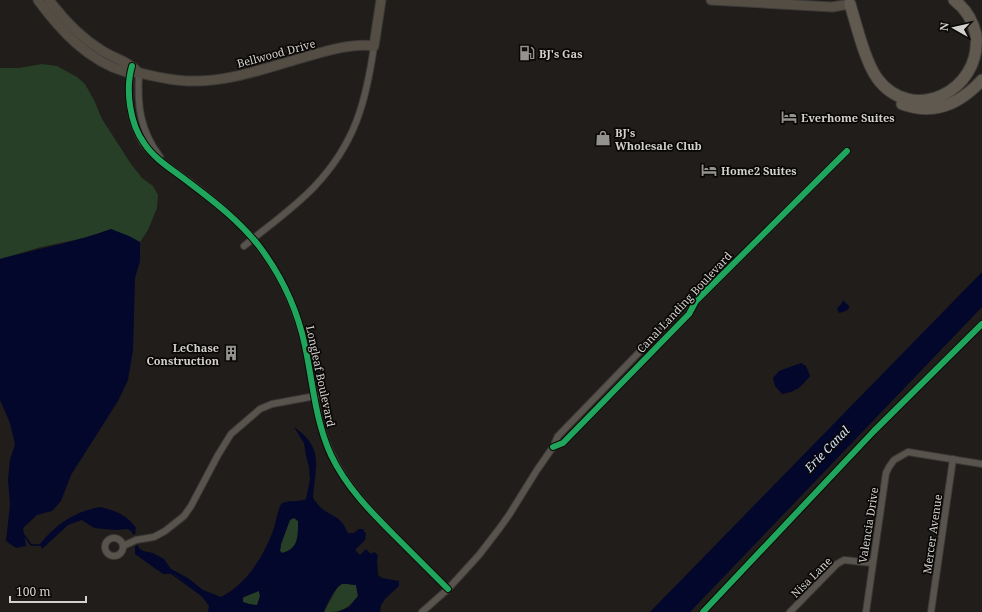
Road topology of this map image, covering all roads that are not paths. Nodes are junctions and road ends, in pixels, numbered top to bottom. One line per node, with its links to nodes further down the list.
1 (38, 0): 8 (street, Bellwood Drive)
2 (49, 0): 8 (street, Bellwood Drive)
3 (381, 0): 7 (street)
4 (711, 0): 6 (street)
5 (954, 0): 6 (highway)
6 (846, 2): 9 (highway)
7 (374, 46): 8 (street, Bellwood Drive); 11 (street)
8 (134, 71): 11 (street, Longleaf Boulevard)
9 (982, 80)
10 (847, 151): 19 (street, Canal Landing Boulevard)
11 (253, 239): 12 (street); 14 (street, Longleaf Boulevard)
12 (244, 246)
13 (321, 395): 14 (street)
14 (313, 396): 17 (street); 19 (street, Longleaf Boulevard)
15 (953, 459): 16 (street); 18 (street, Valencia Drive); 25 (street, Mercer Avenue)
16 (982, 464)
17 (123, 546)
18 (872, 563): 20 (street, Nisa Lane); 24 (street, Valencia Drive)
19 (448, 590): 21 (street, Canal Landing Boulevard)
20 (798, 604): 22 (street, Nisa Lane); 23 (street)
21 (422, 612)
22 (790, 612)
23 (797, 612)
24 (866, 612)
25 (931, 612)

